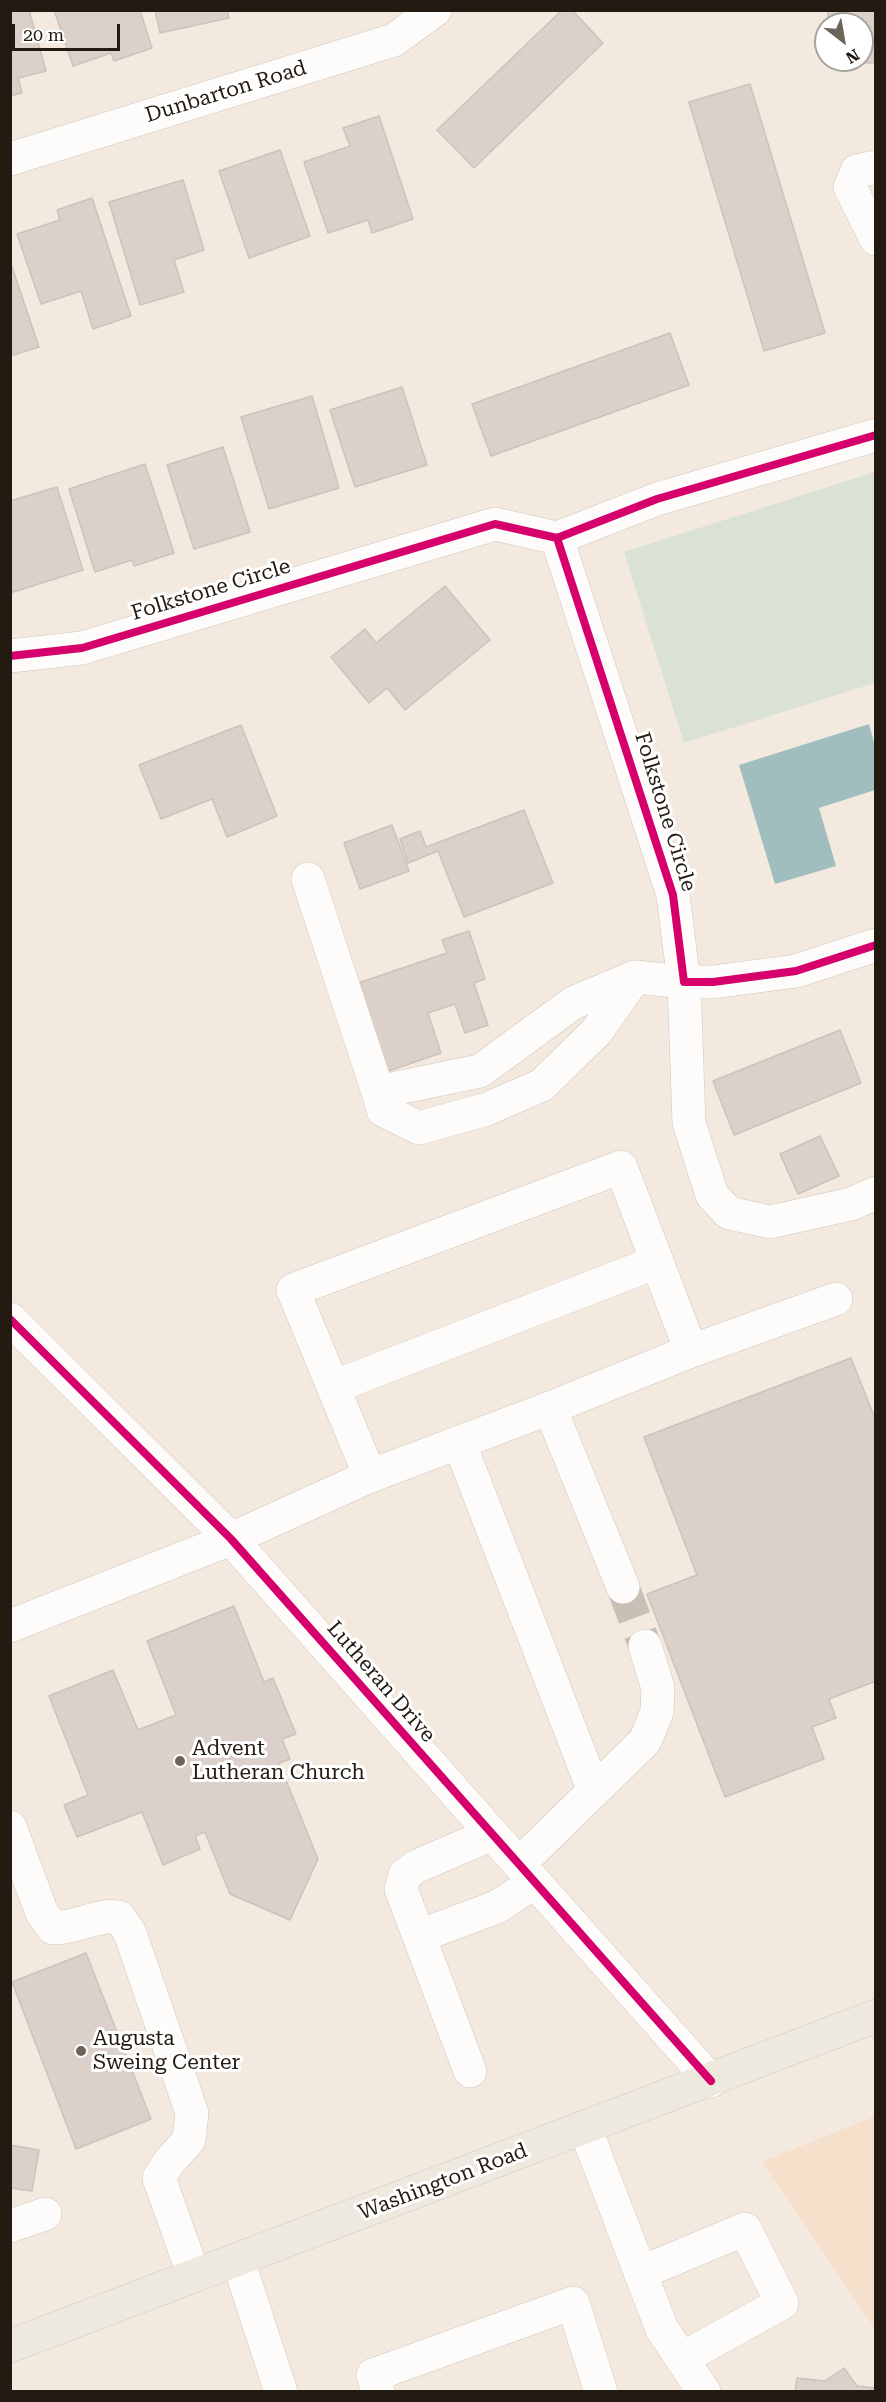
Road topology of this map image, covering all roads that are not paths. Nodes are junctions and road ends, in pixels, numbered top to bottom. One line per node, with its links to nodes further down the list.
1 (435, 10): 2 (street, Dunbarton Road)
2 (10, 159)
3 (876, 167): 4 (street)
4 (876, 239)
5 (876, 435): 6 (street)
6 (557, 538): 7 (street, Folkstone Circle); 11 (street, Folkstone Circle)
7 (10, 656)
8 (308, 879): 12 (street)
9 (876, 945): 11 (street)
10 (635, 977): 11 (street); 12 (street); 12 (street)
11 (684, 982): 13 (street, Folkstone Circle)
12 (378, 1092)
13 (876, 1193)
14 (657, 1262): 17 (street); 18 (street); 18 (street)
15 (836, 1299): 17 (street)
16 (10, 1319): 22 (street, Lutheran Drive)
17 (691, 1352): 19 (street)
18 (333, 1387): 21 (street)
19 (549, 1408): 20 (street); 23 (street)
20 (459, 1442): 21 (street); 26 (street)
21 (370, 1476): 22 (street)
22 (231, 1539): 24 (street); 28 (street, Lutheran Drive)
23 (623, 1587)
24 (10, 1626)
25 (645, 1646): 26 (street)
26 (594, 1791): 29 (street)
27 (10, 1827): 39 (street)
28 (492, 1834): 29 (street, Lutheran Drive); 30 (street)
29 (527, 1873): 30 (street); 33 (street, Lutheran Drive)
30 (419, 1936): 32 (street)
31 (876, 2016): 33 (main road, Washington Road)
32 (470, 2071)
33 (711, 2081): 34 (main road, Washington Road)
34 (585, 2128): 37 (main road, Washington Road); 38 (street)
35 (45, 2214): 36 (street)
36 (10, 2226)
37 (238, 2259): 39 (main road, Washington Road); 43 (street)
38 (640, 2273): 41 (street); 41 (street)
39 (194, 2276): 40 (main road, Washington Road)
40 (10, 2346)
41 (684, 2358): 45 (street)
42 (594, 2389): 44 (street)
43 (280, 2391)
44 (378, 2391)
45 (704, 2391)

